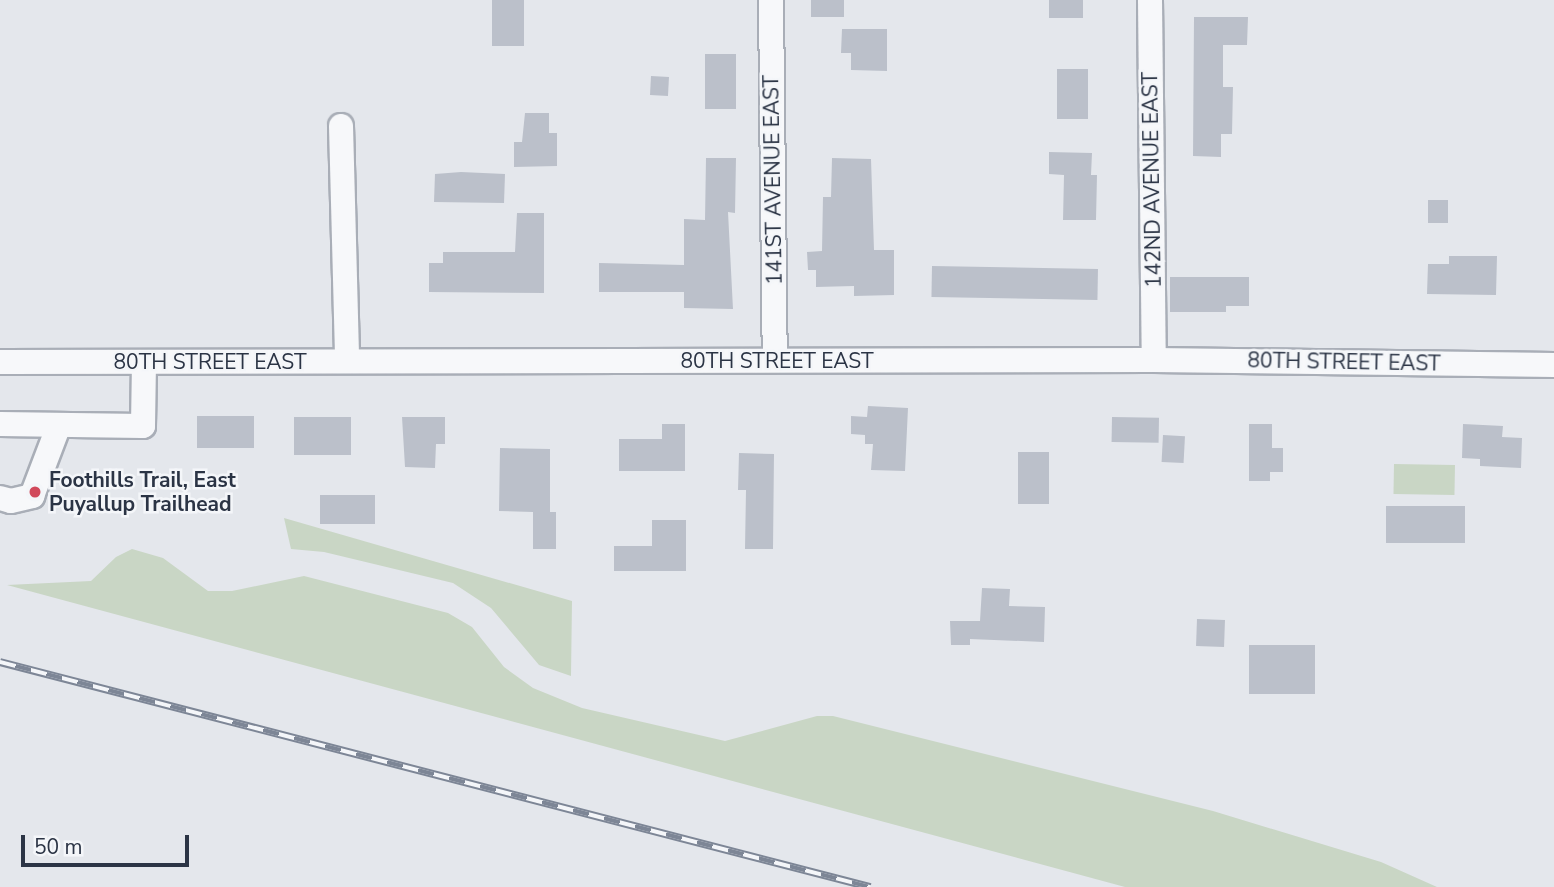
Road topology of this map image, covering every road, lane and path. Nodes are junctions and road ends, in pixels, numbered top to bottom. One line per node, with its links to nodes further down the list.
1 (771, 0): 4 (street, 141ST AVENUE EAST)
2 (1150, 0): 5 (street, 142ND AVENUE EAST)
3 (341, 126): 8 (street)
4 (775, 360): 5 (street, 80TH STREET EAST); 8 (street, 80TH STREET EAST)
5 (1154, 360): 9 (street, 80TH STREET EAST)
6 (0, 362): 7 (street, 80TH STREET EAST)
7 (144, 362): 8 (street, 80TH STREET EAST); 11 (street)
8 (348, 362)
9 (1554, 365)
10 (0, 424): 11 (street)
11 (59, 425): 12 (street)
12 (0, 498)

